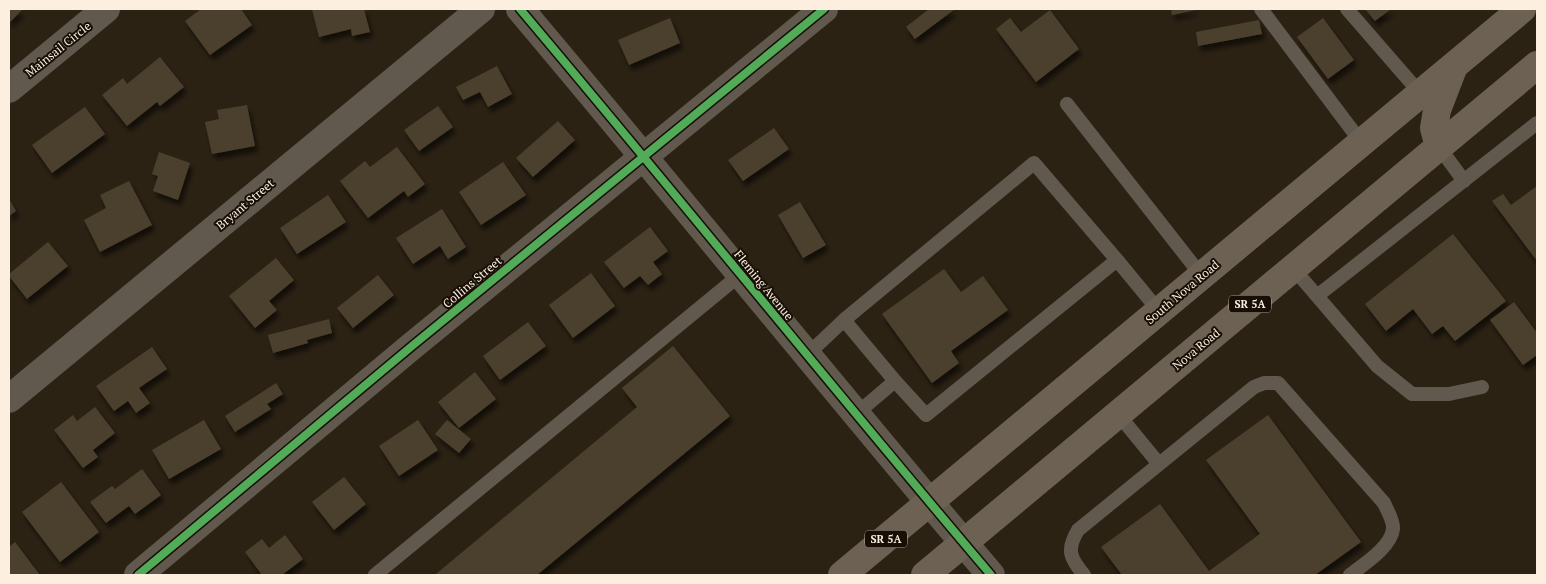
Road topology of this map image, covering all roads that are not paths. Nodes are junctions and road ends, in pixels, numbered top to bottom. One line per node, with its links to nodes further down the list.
1 (106, 9): 10 (street, Mainsail Circle)
2 (480, 9): 28 (street, Bryant Street)
3 (520, 9): 16 (street, Fleming Avenue)
4 (824, 9): 16 (street, Collins Street)
5 (1261, 9): 14 (lane)
6 (1347, 9): 11 (lane)
7 (1522, 9): 8 (main road, South Nova Road / SR 5A)
8 (1454, 65): 11 (main road, South Nova Road / SR 5A); 15 (main road)
9 (1534, 75): 15 (main road, Nova Road / SR 5A)
10 (9, 89)
11 (1420, 93): 14 (main road, South Nova Road / SR 5A)
12 (1067, 104): 21 (lane)
13 (1537, 124): 17 (lane)
14 (1361, 142): 21 (main road, South Nova Road / SR 5A)
15 (1438, 147): 17 (lane); 19 (main road, Nova Road / SR 5A)
16 (643, 155): 20 (street, Fleming Avenue); 34 (street, Collins Street)
17 (1464, 181): 22 (lane)
18 (1117, 260): 23 (lane); 24 (lane); 26 (lane)
19 (1293, 268): 22 (lane); 30 (main road, Nova Road / SR 5A)
20 (741, 274): 25 (street, Fleming Avenue); 35 (lane)
21 (1202, 276): 23 (main road, South Nova Road / SR 5A)
22 (1317, 296): 27 (lane)
23 (1159, 311): 32 (main road, South Nova Road / SR 5A)
24 (844, 320): 25 (lane); 26 (lane)
25 (807, 355): 29 (street, Fleming Avenue)
26 (895, 381): 29 (lane)
27 (1482, 387)
28 (9, 399)
29 (856, 414): 32 (street, Fleming Avenue)
30 (1118, 414): 31 (lane); 33 (main road, Nova Road / SR 5A)
31 (1158, 464): 39 (lane); 40 (lane)
32 (929, 502): 33 (street, Fleming Avenue); 36 (main road, South Nova Road / SR 5A)
33 (963, 543): 37 (main road, Nova Road / SR 5A); 38 (street, Fleming Avenue)
34 (138, 575)
35 (375, 575)
36 (842, 575)
37 (925, 575)
38 (991, 575)
39 (1084, 575)
40 (1350, 575)

